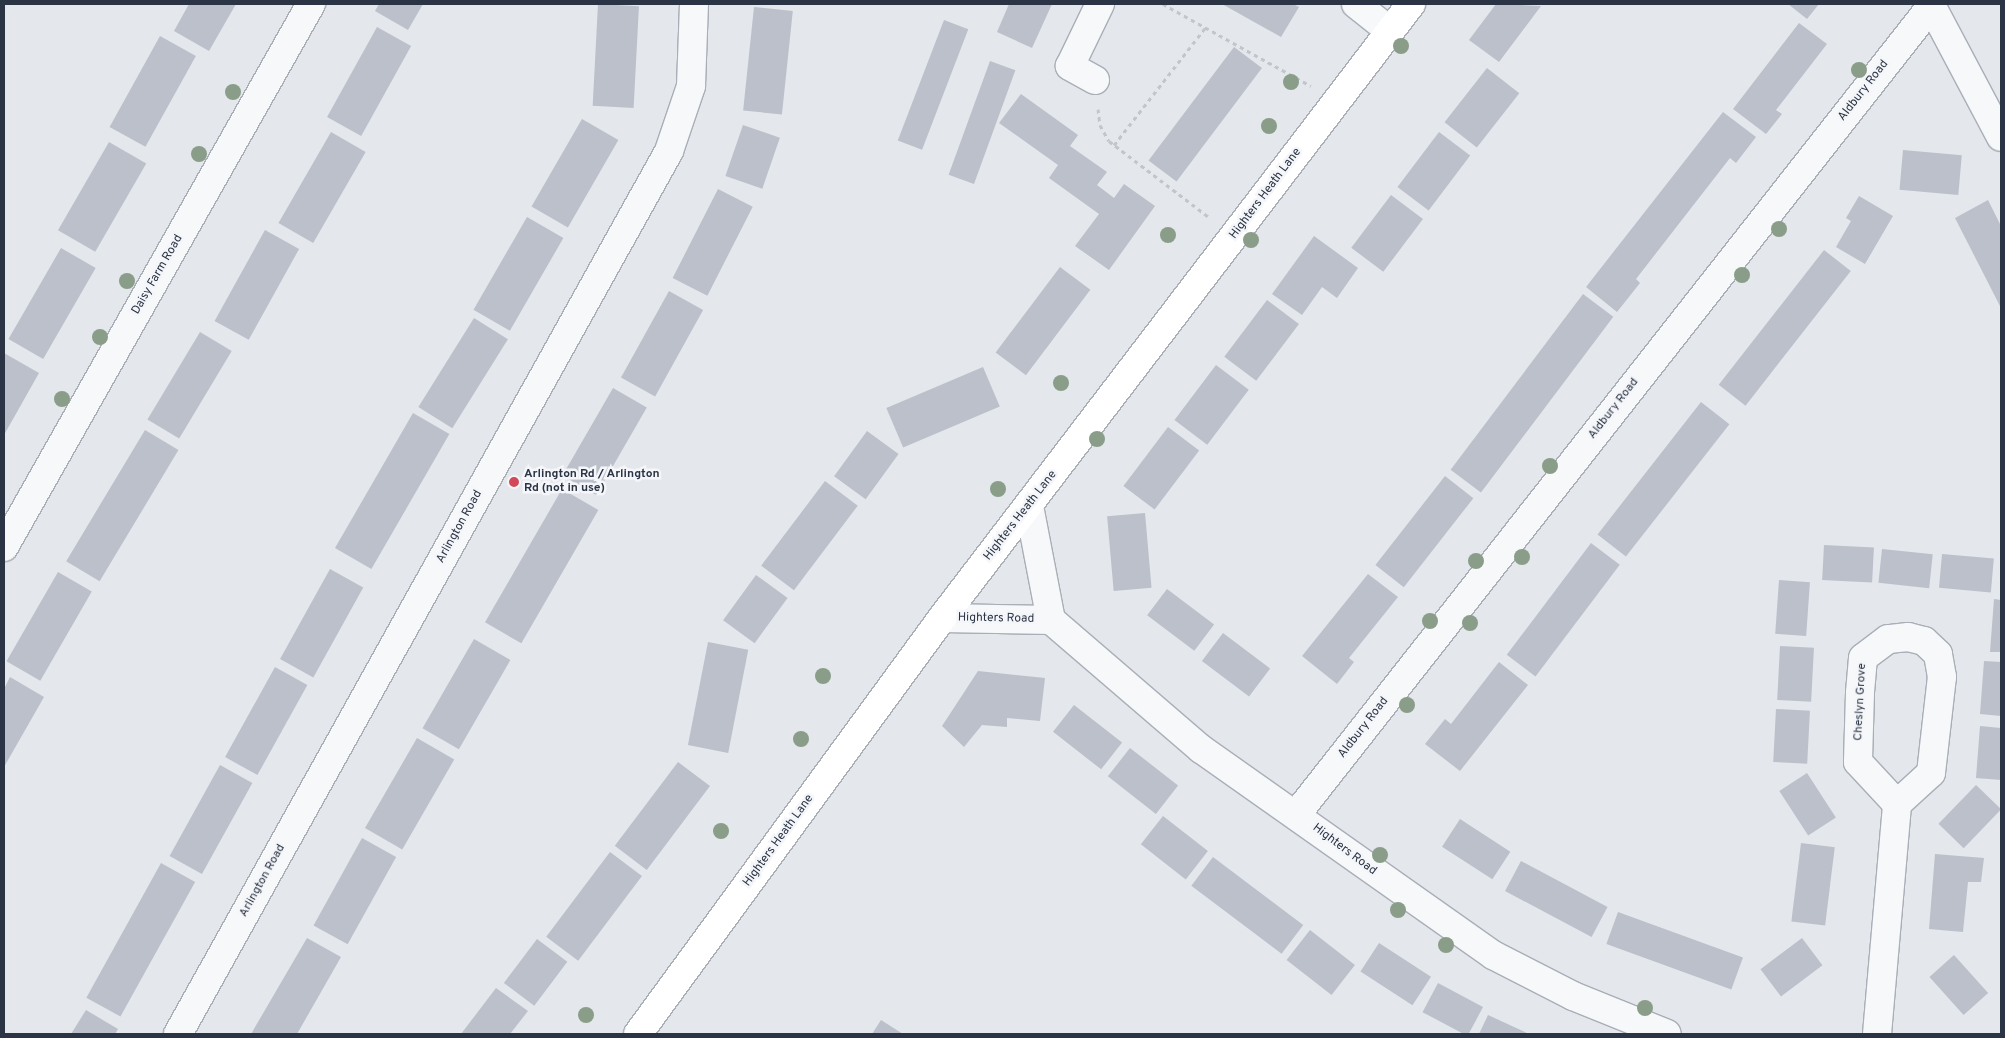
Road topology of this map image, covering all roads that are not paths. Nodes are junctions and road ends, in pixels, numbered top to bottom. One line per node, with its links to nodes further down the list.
1 (312, 4): 11 (street, Daisy Farm Road)
2 (694, 4): 16 (street, Arlington Road)
3 (1100, 4): 8 (street)
4 (1356, 4): 7 (street)
5 (1411, 4): 7 (street, Highters Heath Lane)
6 (1932, 4): 9 (street); 15 (street, Aldbury Road)
7 (1390, 31): 10 (street, Highters Heath Lane)
8 (1095, 80)
9 (2001, 137)
10 (1029, 506): 12 (street, Highters Heath Lane); 13 (street, Highters Road)
11 (4, 547)
12 (942, 618): 13 (street, Highters Road); 17 (street, Highters Heath Lane)
13 (1051, 620): 15 (street, Highters Road)
14 (1897, 804): 14 (street, Cheslyn Grove); 19 (street)
15 (1296, 815): 18 (street, Highters Road)
16 (178, 1034)
17 (638, 1034)
18 (1667, 1034)
19 (1877, 1034)

